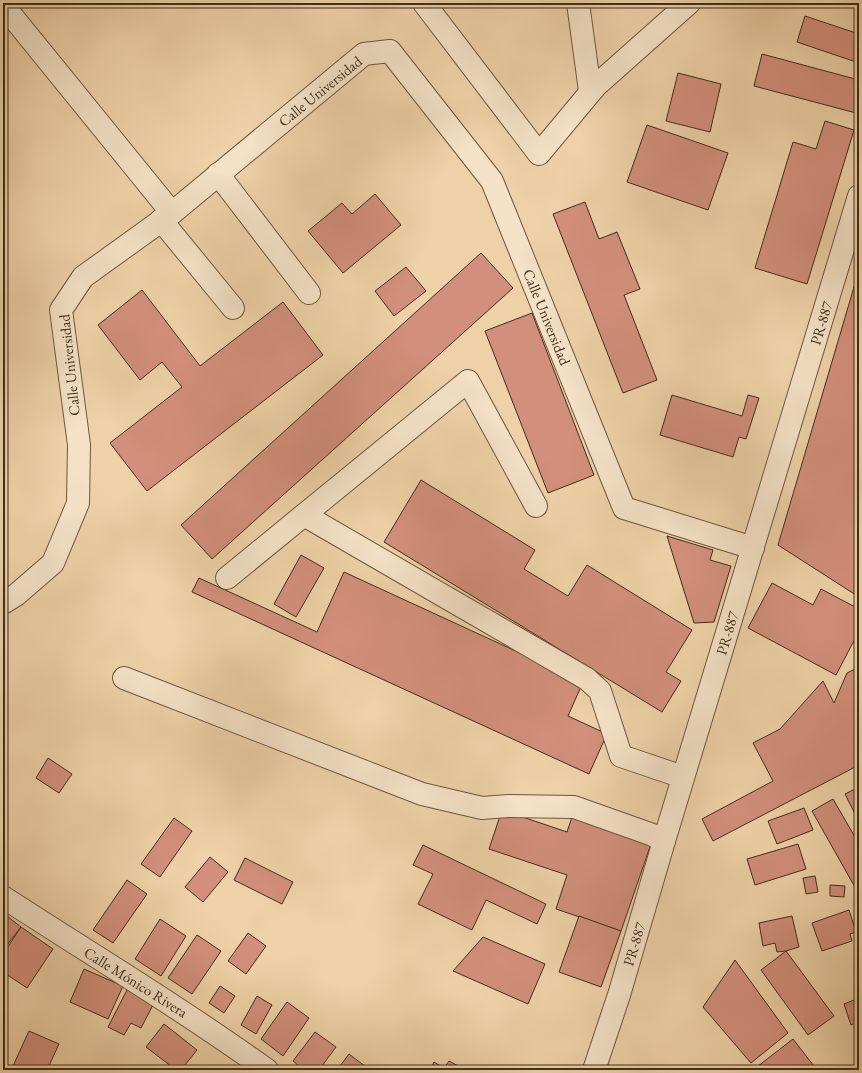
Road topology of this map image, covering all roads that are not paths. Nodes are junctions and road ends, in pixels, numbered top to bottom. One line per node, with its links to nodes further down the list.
1 (424, 3): 5 (street)
2 (578, 3): 5 (street)
3 (689, 3): 5 (street)
4 (3, 5): 8 (street)
5 (594, 88)
6 (218, 174): 8 (street, Calle Universidad); 9 (street); 13 (street, Calle Universidad)
7 (859, 196): 13 (street, PR-887)
8 (166, 216): 10 (street); 15 (street, Calle Universidad)
9 (309, 293)
10 (233, 308)
11 (536, 506): 12 (street)
12 (304, 515): 14 (street); 17 (street)
13 (753, 548): 17 (street, PR-887)
14 (227, 578)
15 (3, 603)
16 (124, 678): 18 (street)
17 (683, 777): 18 (street, PR-887)
18 (664, 841): 21 (street, PR-887)
19 (3, 898): 20 (street, Calle Mónico Rivera)
20 (267, 1070)
21 (594, 1070)

